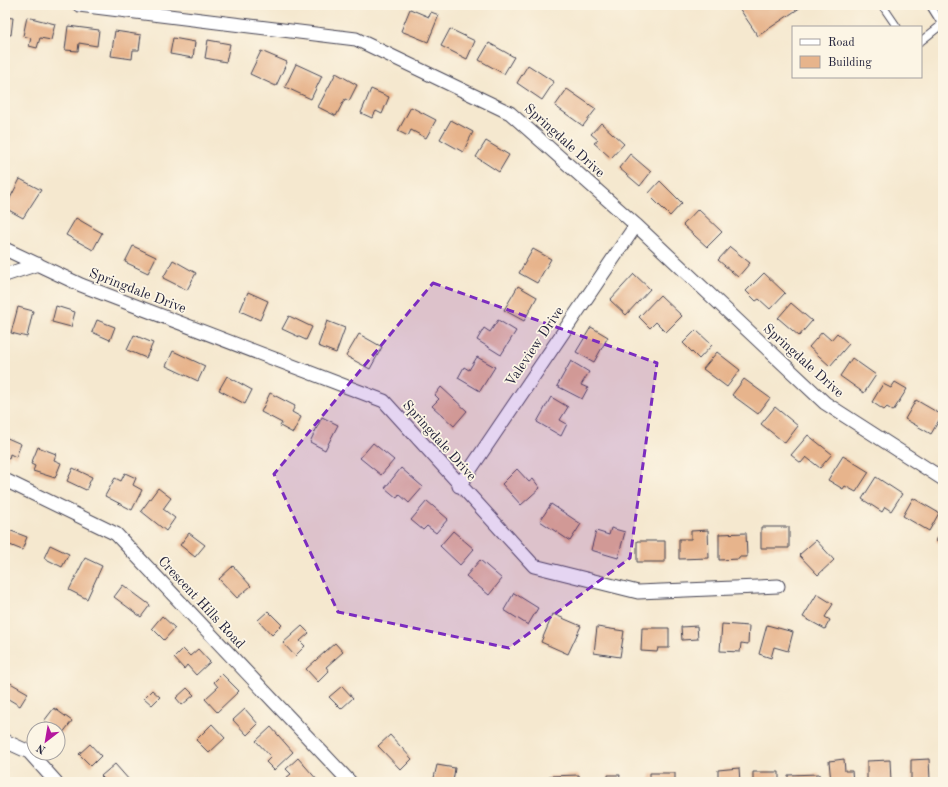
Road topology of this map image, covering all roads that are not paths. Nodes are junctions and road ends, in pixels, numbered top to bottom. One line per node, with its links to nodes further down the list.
1 (79, 5): 6 (street, Springdale Drive)
2 (882, 5): 4 (lane)
3 (930, 5): 5 (lane)
4 (896, 26)
5 (922, 40)
6 (636, 225): 10 (street, Springdale Drive); 12 (street, Valeview Drive)
7 (5, 249): 8 (street, Springdale Drive)
8 (38, 264): 9 (street); 12 (street, Springdale Drive)
9 (5, 275)
10 (943, 479)
11 (5, 480): 16 (street, Crescent Hills Road)
12 (459, 486): 13 (street, Springdale Drive)
13 (778, 586)
14 (5, 741): 15 (street)
15 (56, 782)
16 (350, 782)

